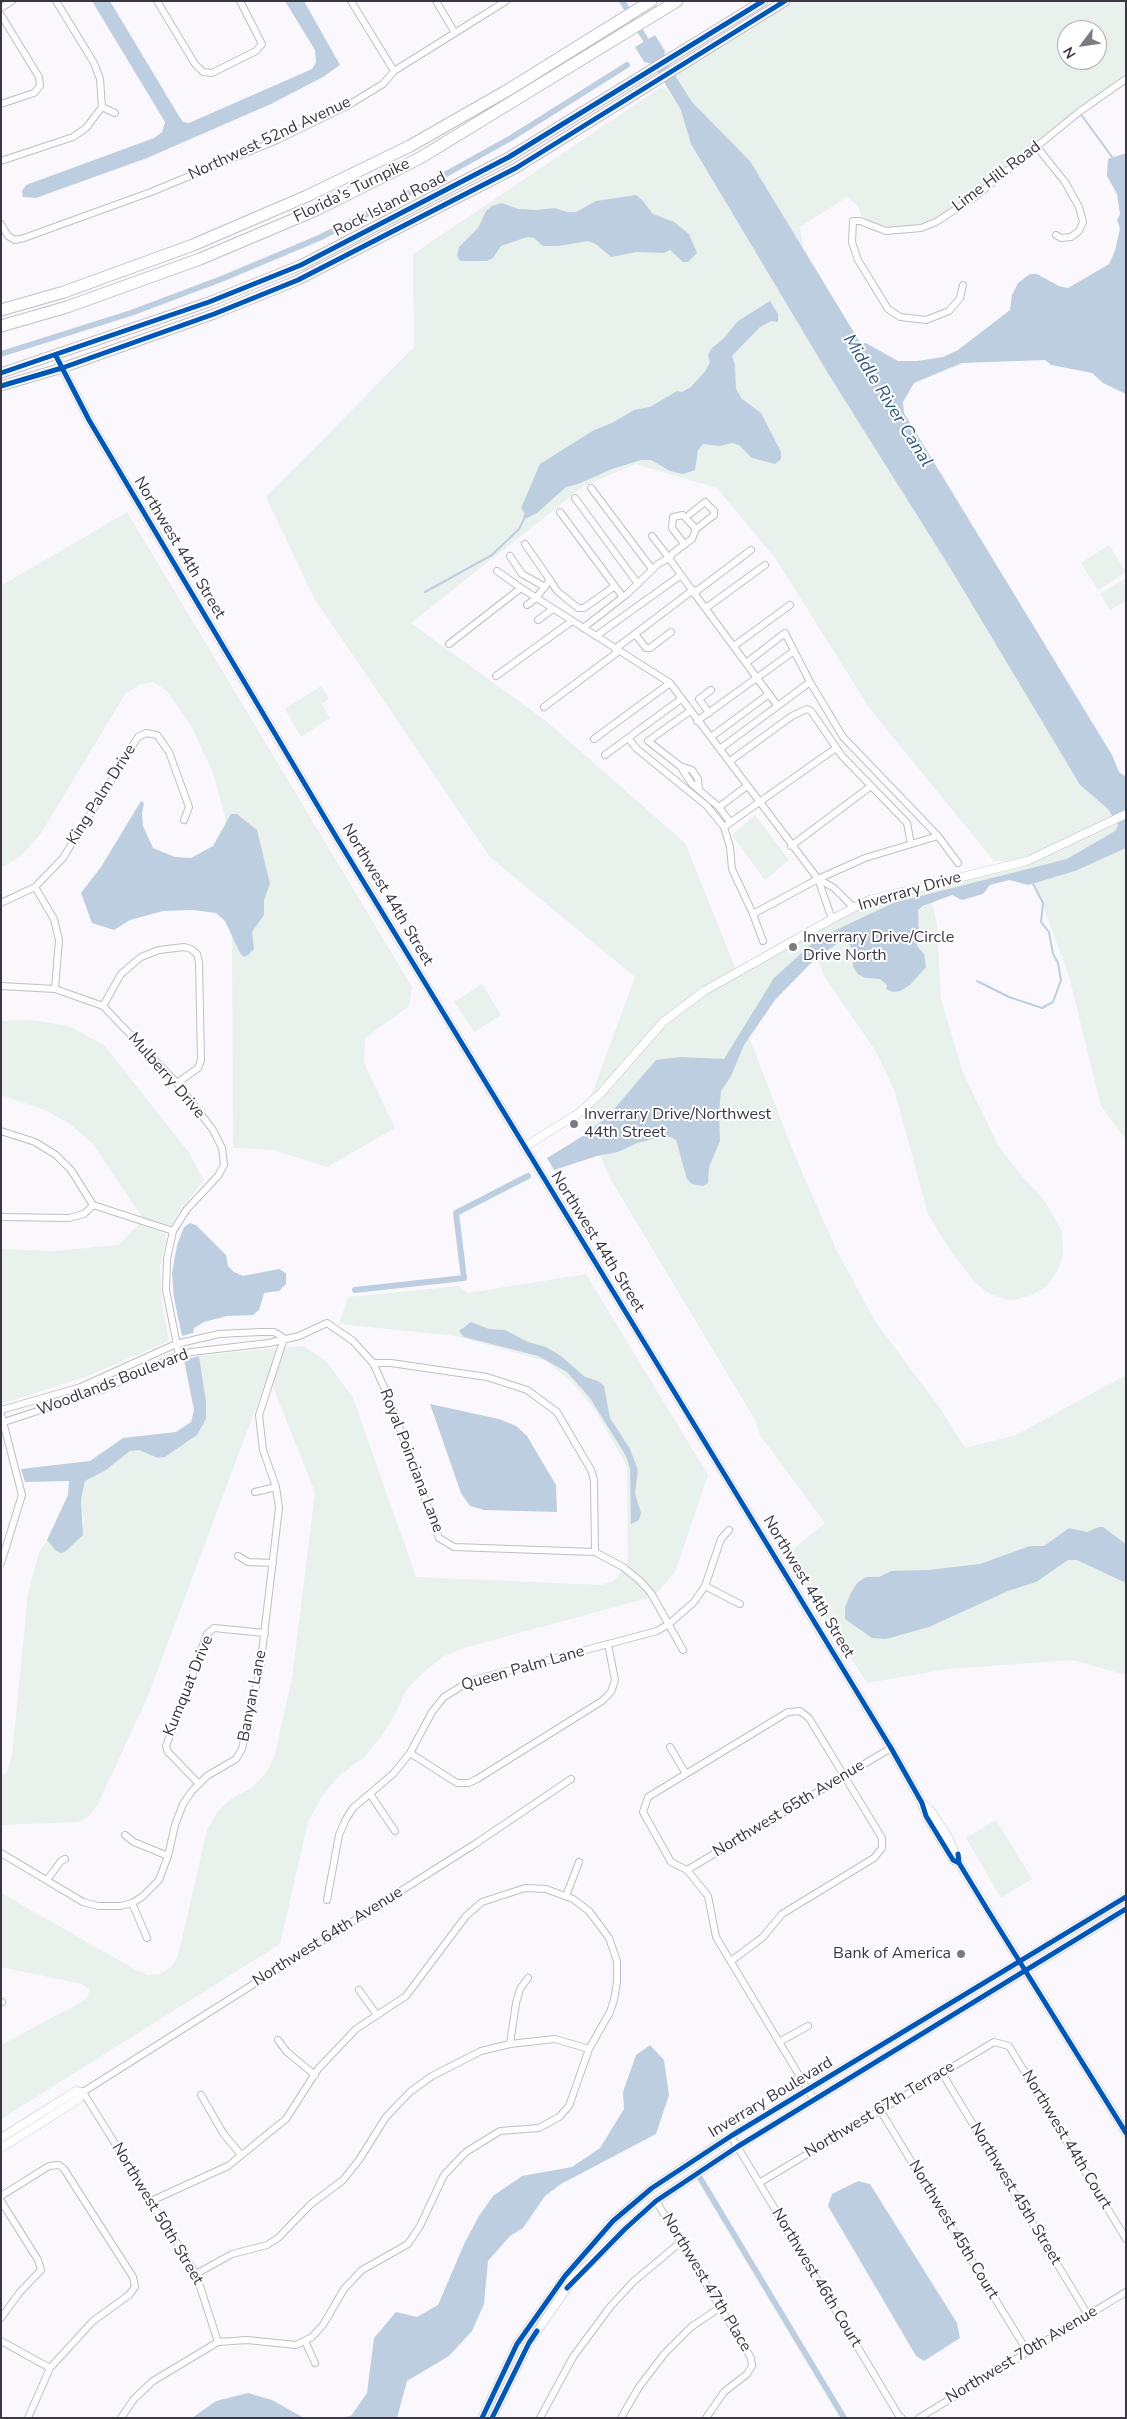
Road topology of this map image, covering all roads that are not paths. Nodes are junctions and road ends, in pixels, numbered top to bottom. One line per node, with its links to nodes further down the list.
1 (12, 1): 12 (street)
2 (56, 1): 18 (street)
3 (157, 1): 4 (street)
4 (240, 1)
5 (350, 1): 15 (street)
6 (436, 1): 14 (street)
7 (506, 1): 14 (street, Northwest 52nd Avenue)
8 (677, 1): 26 (highway, Florida's Turnpike)
9 (763, 1): 27 (main road, Rock Island Road)
10 (785, 1): 28 (main road, Rock Island Road)
11 (646, 4): 25 (highway, Florida's Turnpike)
12 (1, 8)
13 (1, 15): 17 (street)
14 (456, 33): 15 (street, Northwest 52nd Avenue)
15 (394, 71): 22 (street, Northwest 52nd Avenue)
16 (1126, 79): 20 (street, Lime Hill Road)
17 (1, 104)
18 (102, 107): 19 (street); 21 (street)
19 (115, 113)
20 (1037, 147): 23 (street); 24 (street, Lime Hill Road)
21 (1, 161)
22 (1, 224)
23 (1056, 234)
24 (963, 285)
25 (1, 310)
26 (1, 326)
27 (56, 356): 28 (street, Northwest 44th Street); 29 (main road, Rock Island Road)
28 (62, 368): 30 (main road, Rock Island Road); 116 (street, Northwest 44th Street)
29 (1, 373)
30 (1, 386)
31 (590, 488): 43 (street)
32 (575, 498): 47 (street)
33 (560, 512): 48 (street)
34 (690, 514): 35 (street)
35 (696, 529): 38 (street); 38 (street)
36 (652, 536): 41 (street)
37 (525, 544): 46 (street)
38 (684, 544): 41 (street)
39 (752, 550): 51 (street)
40 (510, 556): 49 (street)
41 (669, 558): 43 (street); 45 (street)
42 (765, 564): 56 (street)
43 (652, 569): 47 (street)
44 (497, 571): 50 (street)
45 (681, 574): 51 (street); 63 (street)
46 (550, 580): 48 (street); 49 (street)
47 (638, 584): 52 (street)
48 (615, 586): 52 (street)
49 (544, 587): 53 (street)
50 (521, 588): 53 (street); 64 (street)
51 (693, 591): 56 (street); 62 (street)
52 (623, 597): 60 (street)
53 (536, 598): 54 (street); 57 (street)
54 (527, 605)
55 (790, 605): 65 (street)
56 (706, 608): 65 (street)
57 (553, 609): 58 (street); 59 (street)
58 (538, 620)
59 (572, 621): 60 (street); 69 (street)
60 (583, 628): 63 (street)
61 (671, 632): 62 (street)
62 (635, 634): 66 (street)
63 (596, 636): 66 (street)
64 (449, 644)
65 (734, 646): 68 (street)
66 (617, 650): 72 (street); 77 (street)
67 (794, 651): 68 (street); 70 (street); 71 (street)
68 (746, 663): 70 (street)
69 (496, 676)
70 (757, 678): 74 (street); 79 (street)
71 (810, 682): 76 (street); 98 (street, Inverrary Drive)
72 (670, 683): 75 (street); 83 (street)
73 (712, 690): 79 (street)
74 (769, 694): 76 (street); 81 (street)
75 (681, 699): 78 (street); 82 (street)
76 (777, 705): 85 (street)
77 (544, 707)
78 (690, 711): 80 (street); 84 (street)
79 (709, 713): 80 (street)
80 (697, 721): 81 (street)
81 (711, 737): 85 (street)
82 (628, 738): 87 (street); 88 (street)
83 (594, 739)
84 (648, 741): 87 (street); 93 (street)
85 (720, 748): 89 (street)
86 (836, 748): 89 (street); 91 (street); 92 (street)
87 (637, 749): 97 (street)
88 (605, 755)
89 (730, 761): 90 (street)
90 (747, 786): 92 (street); 93 (street)
91 (871, 786): 99 (street); 100 (street)
92 (759, 803): 96 (street); 100 (street)
93 (719, 807): 96 (street)
94 (1126, 814): 107 (street, Inverrary Drive)
95 (184, 820): 103 (street, King Palm Drive)
96 (730, 822): 97 (street)
97 (724, 827): 108 (street)
98 (938, 836): 99 (street); 101 (street, Inverrary Drive)
99 (911, 844): 102 (street)
100 (791, 846): 102 (street)
101 (958, 863)
102 (818, 879): 104 (street); 105 (street); 108 (street)
103 (35, 888): 106 (street, King Palm Drive); 112 (street)
104 (834, 888): 105 (street); 107 (street)
105 (822, 896): 109 (street)
106 (1, 903)
107 (854, 908): 109 (street, Inverrary Drive)
108 (753, 914): 110 (street)
109 (832, 919): 116 (street, Inverrary Drive)
110 (763, 941)
111 (1, 986): 112 (street, Mulberry Drive)
112 (55, 989): 113 (street, Mulberry Drive)
113 (103, 1006): 114 (street, Mulberry Drive); 114 (street)
114 (177, 1083): 119 (street, Mulberry Drive)
115 (1, 1131): 117 (street)
116 (524, 1148): 142 (street, Northwest 44th Street)
117 (93, 1206): 118 (street); 119 (street)
118 (1, 1217)
119 (173, 1232): 122 (street, Mulberry Drive)
120 (327, 1322): 121 (street, Woodlands Boulevard); 124 (street, Royal Poinciana Lane)
121 (284, 1338): 122 (street, Woodlands Boulevard); 123 (street, Woodlands Boulevard); 128 (street, Banyan Lane)
122 (176, 1344): 123 (street, Mulberry Drive); 125 (street, Woodlands Boulevard)
123 (180, 1355): 127 (street, Woodlands Boulevard)
124 (373, 1363): 131 (street); 131 (street, Royal Poinciana Lane)
125 (1, 1410)
126 (1, 1414): 127 (street)
127 (2, 1423): 133 (street)
128 (276, 1487): 129 (street); 134 (street, Banyan Lane)
129 (255, 1492)
130 (729, 1530): 135 (street, Queen Palm Lane)
131 (595, 1552): 137 (street, Royal Poinciana Lane)
132 (238, 1556): 134 (street)
133 (1, 1563)
134 (273, 1563): 138 (street, Banyan Lane)
135 (705, 1586): 136 (street); 137 (street, Queen Palm Lane)
136 (740, 1604)
137 (669, 1624): 139 (street, Queen Palm Lane); 140 (street, Royal Poinciana Lane)
138 (265, 1633): 147 (street, Banyan Lane); 147 (street, Kumquat Drive)
139 (608, 1644): 143 (street, Queen Palm Lane); 143 (street)
140 (683, 1650)
141 (670, 1747): 144 (street)
142 (891, 1748): 145 (street, Northwest 65th Avenue); 164 (street, Northwest 44th Street)
143 (410, 1753): 148 (street, Queen Palm Lane)
144 (686, 1774): 145 (street); 155 (street)
145 (844, 1776): 155 (street, Northwest 65th Avenue); 163 (street)
146 (571, 1779): 180 (street, Northwest 64th Avenue)
147 (199, 1784): 152 (street, Banyan Lane)
148 (370, 1794): 149 (street); 159 (street, Queen Palm Lane)
149 (395, 1831)
150 (125, 1835): 152 (street)
151 (1, 1854): 156 (street)
152 (168, 1856): 160 (street, Banyan Lane)
153 (65, 1859): 156 (street)
154 (579, 1862): 157 (street)
155 (687, 1870): 163 (street)
156 (47, 1880): 160 (street)
157 (566, 1896): 168 (street); 176 (street)
158 (1126, 1897): 164 (street, Inverrary Boulevard)
159 (327, 1900)
160 (132, 1903): 162 (street)
161 (1126, 1909): 165 (street, Inverrary Boulevard)
162 (147, 1938)
163 (730, 1961): 172 (street)
164 (1019, 1961): 165 (street, Northwest 44th Street); 170 (street, Inverrary Boulevard)
165 (1025, 1971): 175 (street, Inverrary Boulevard); 184 (street, Northwest 44th Street)
166 (528, 1978): 174 (street)
167 (359, 1990): 168 (street)
168 (377, 2015): 178 (street)
169 (808, 2026): 172 (street)
170 (898, 2035): 175 (street); 179 (street, Inverrary Boulevard)
171 (278, 2040): 178 (street)
172 (779, 2042): 179 (street)
173 (1004, 2043): 177 (street, Northwest 67th Terrace); 195 (street, Northwest 44th Court)
174 (510, 2044): 176 (street); 197 (street)
175 (904, 2044): 182 (street, Inverrary Boulevard)
176 (590, 2049): 203 (street)
177 (942, 2073): 183 (street, Northwest 67th Terrace); 200 (street, Northwest 45th Street)
178 (314, 2075): 189 (street)
179 (808, 2091): 182 (street); 185 (street, Inverrary Boulevard)
180 (83, 2092): 186 (street, Northwest 64th Avenue); 188 (street, Northwest 64th Avenue); 192 (street, Northwest 50th Street)
181 (201, 2095): 189 (street)
182 (814, 2100): 187 (street, Inverrary Boulevard)
183 (880, 2110): 190 (street, Northwest 67th Terrace); 205 (street, Northwest 45th Court)
184 (1126, 2133)
185 (731, 2136): 187 (street, Northwest 46th Court); 210 (street, Inverrary Boulevard)
186 (1, 2138)
187 (737, 2147): 190 (street, Northwest 46th Court); 193 (street, Inverrary Boulevard)
188 (1, 2148)
189 (241, 2155): 192 (street)
190 (759, 2183): 215 (street, Northwest 46th Court)
191 (1, 2196): 207 (street)
192 (151, 2201): 197 (street, Northwest 50th Street)
193 (656, 2201): 196 (street, Northwest 47th Place); 211 (street, Inverrary Boulevard)
194 (1, 2202): 201 (street)
195 (1126, 2239)
196 (682, 2241): 199 (street, Northwest 47th Place); 212 (street)
197 (196, 2274): 204 (street, Northwest 50th Street)
198 (1126, 2292): 200 (street, Northwest 70th Avenue)
199 (721, 2307): 213 (street); 214 (street, Northwest 47th Place)
200 (1088, 2315): 205 (street, Northwest 70th Avenue)
201 (1, 2318)
202 (1, 2341): 207 (street)
203 (304, 2341): 204 (street); 206 (street)
204 (218, 2342): 209 (street)
205 (1027, 2351): 216 (street, Northwest 70th Avenue)
206 (315, 2363)
207 (50, 2368): 208 (street)
208 (28, 2418)
209 (121, 2418)
210 (482, 2418)
211 (492, 2418)
212 (540, 2418)
213 (621, 2418)
214 (706, 2418)
215 (902, 2418)
216 (919, 2418)

